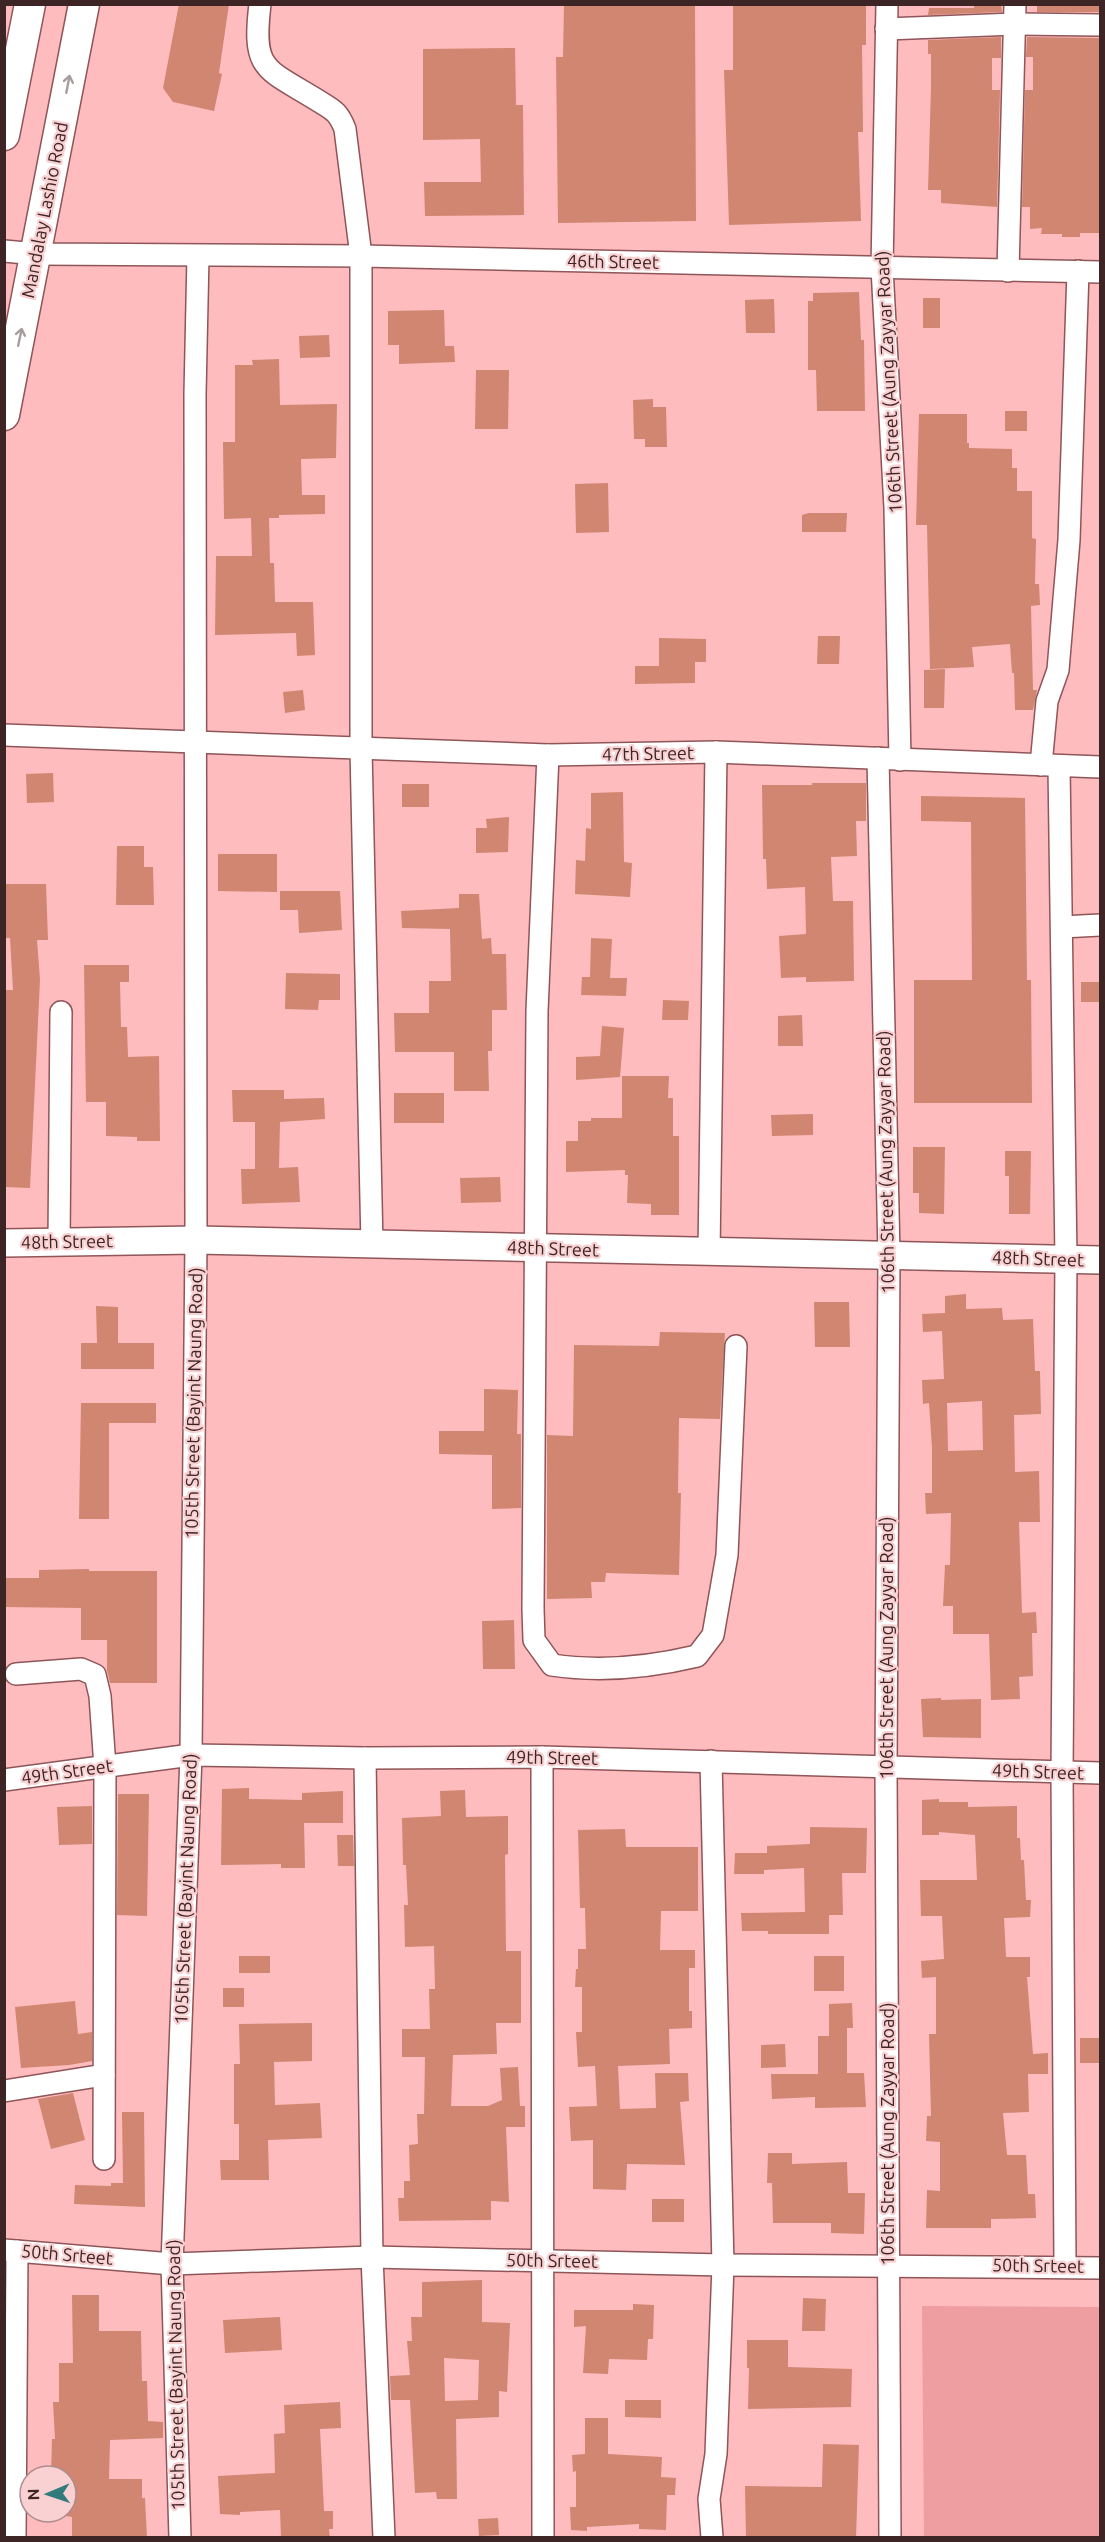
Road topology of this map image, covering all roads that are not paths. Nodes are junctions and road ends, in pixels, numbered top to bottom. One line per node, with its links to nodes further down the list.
1 (30, 4): 8 (highway)
2 (84, 4): 10 (highway, Mandalay Lashio Road, one-way to 2)
3 (260, 4): 12 (street)
4 (887, 4): 7 (street, 106th Street (Aung Zayyar Road))
5 (1015, 14): 6 (street); 7 (street); 14 (street)
6 (1101, 25)
7 (886, 29): 13 (street, 106th Street (Aung Zayyar Road))
8 (4, 135)
9 (4, 251): 10 (street, 46th Street)
10 (37, 254): 11 (street, 46th Street); 17 (highway, Mandalay Lashio Road, one-way to 10)
11 (198, 256): 12 (street, 46th Street); 19 (street, 105th Street (Bayint Naung Road))
12 (361, 256): 13 (street, 46th Street); 20 (street)
13 (882, 268): 14 (street, 46th Street); 24 (street, 106th Street (Aung Zayyar Road))
14 (1008, 271): 15 (street, 46th Street)
15 (1078, 271): 16 (street, 46th Street); 25 (street)
16 (1101, 272)
17 (6, 405)
18 (4, 735): 19 (street, 47th Street)
19 (196, 741): 20 (street, 47th Street); 30 (street, 105th Street (Bayint Naung Road))
20 (361, 749): 22 (street, 47th Street); 33 (street)
21 (716, 753): 22 (street, 47th Street); 23 (street, 47th Street); 35 (street)
22 (548, 755): 34 (street)
23 (878, 758): 24 (street, 47th Street); 36 (street, 106th Street (Aung Zayyar Road))
24 (900, 760): 25 (street, 47th Street)
25 (1050, 766): 26 (street, 47th Street); 28 (street)
26 (1101, 767)
27 (1101, 925): 28 (street)
28 (1062, 927): 37 (street)
29 (61, 1012): 31 (street)
30 (196, 1240): 31 (main road, 48th Street); 33 (main road, 48th Street); 41 (street, 105th Street (Bayint Naung Road))
31 (59, 1242): 32 (main road, 48th Street)
32 (4, 1243)
33 (372, 1245): 34 (main road, 48th Street)
34 (534, 1248): 35 (main road, 48th Street); 39 (street)
35 (709, 1253): 36 (main road, 48th Street)
36 (889, 1255): 37 (main road, 48th Street); 46 (street, 106th Street (Aung Zayyar Road))
37 (1066, 1259): 38 (main road, 48th Street); 47 (street)
38 (1101, 1260)
39 (735, 1346)
40 (16, 1674): 45 (street)
41 (191, 1755): 43 (street, 49th Street); 45 (street, 49th Street); 56 (street, 105th Street (Bayint Naung Road))
42 (543, 1756): 43 (street, 49th Street); 44 (street, 49th Street); 55 (street)
43 (365, 1758): 54 (street)
44 (711, 1761): 46 (street, 49th Street); 57 (street)
45 (105, 1767): 49 (street, 49th Street); 50 (street)
46 (886, 1767): 47 (street, 49th Street); 58 (street, 106th Street (Aung Zayyar Road))
47 (1062, 1773): 48 (street, 49th Street); 59 (street)
48 (1101, 1773)
49 (4, 1780)
50 (104, 2075): 51 (street); 52 (street)
51 (4, 2091)
52 (104, 2159)
53 (11, 2250): 56 (street, 50th Srteet); 61 (street)
54 (372, 2257): 55 (street, 50th Srteet); 56 (street, 50th Srteet); 63 (street)
55 (542, 2261): 57 (street, 50th Srteet); 64 (street)
56 (172, 2264): 62 (street, 105th Street (Bayint Naung Road))
57 (723, 2265): 58 (street, 50th Srteet); 65 (street)
58 (888, 2265): 59 (street, 50th Srteet); 66 (street, 106th Street (Aung Zayyar Road))
59 (1065, 2266): 60 (street, 50th Srteet)
60 (1101, 2268)
61 (15, 2538)
62 (180, 2538)
63 (384, 2538)
64 (543, 2538)
65 (712, 2538)
66 (890, 2538)

